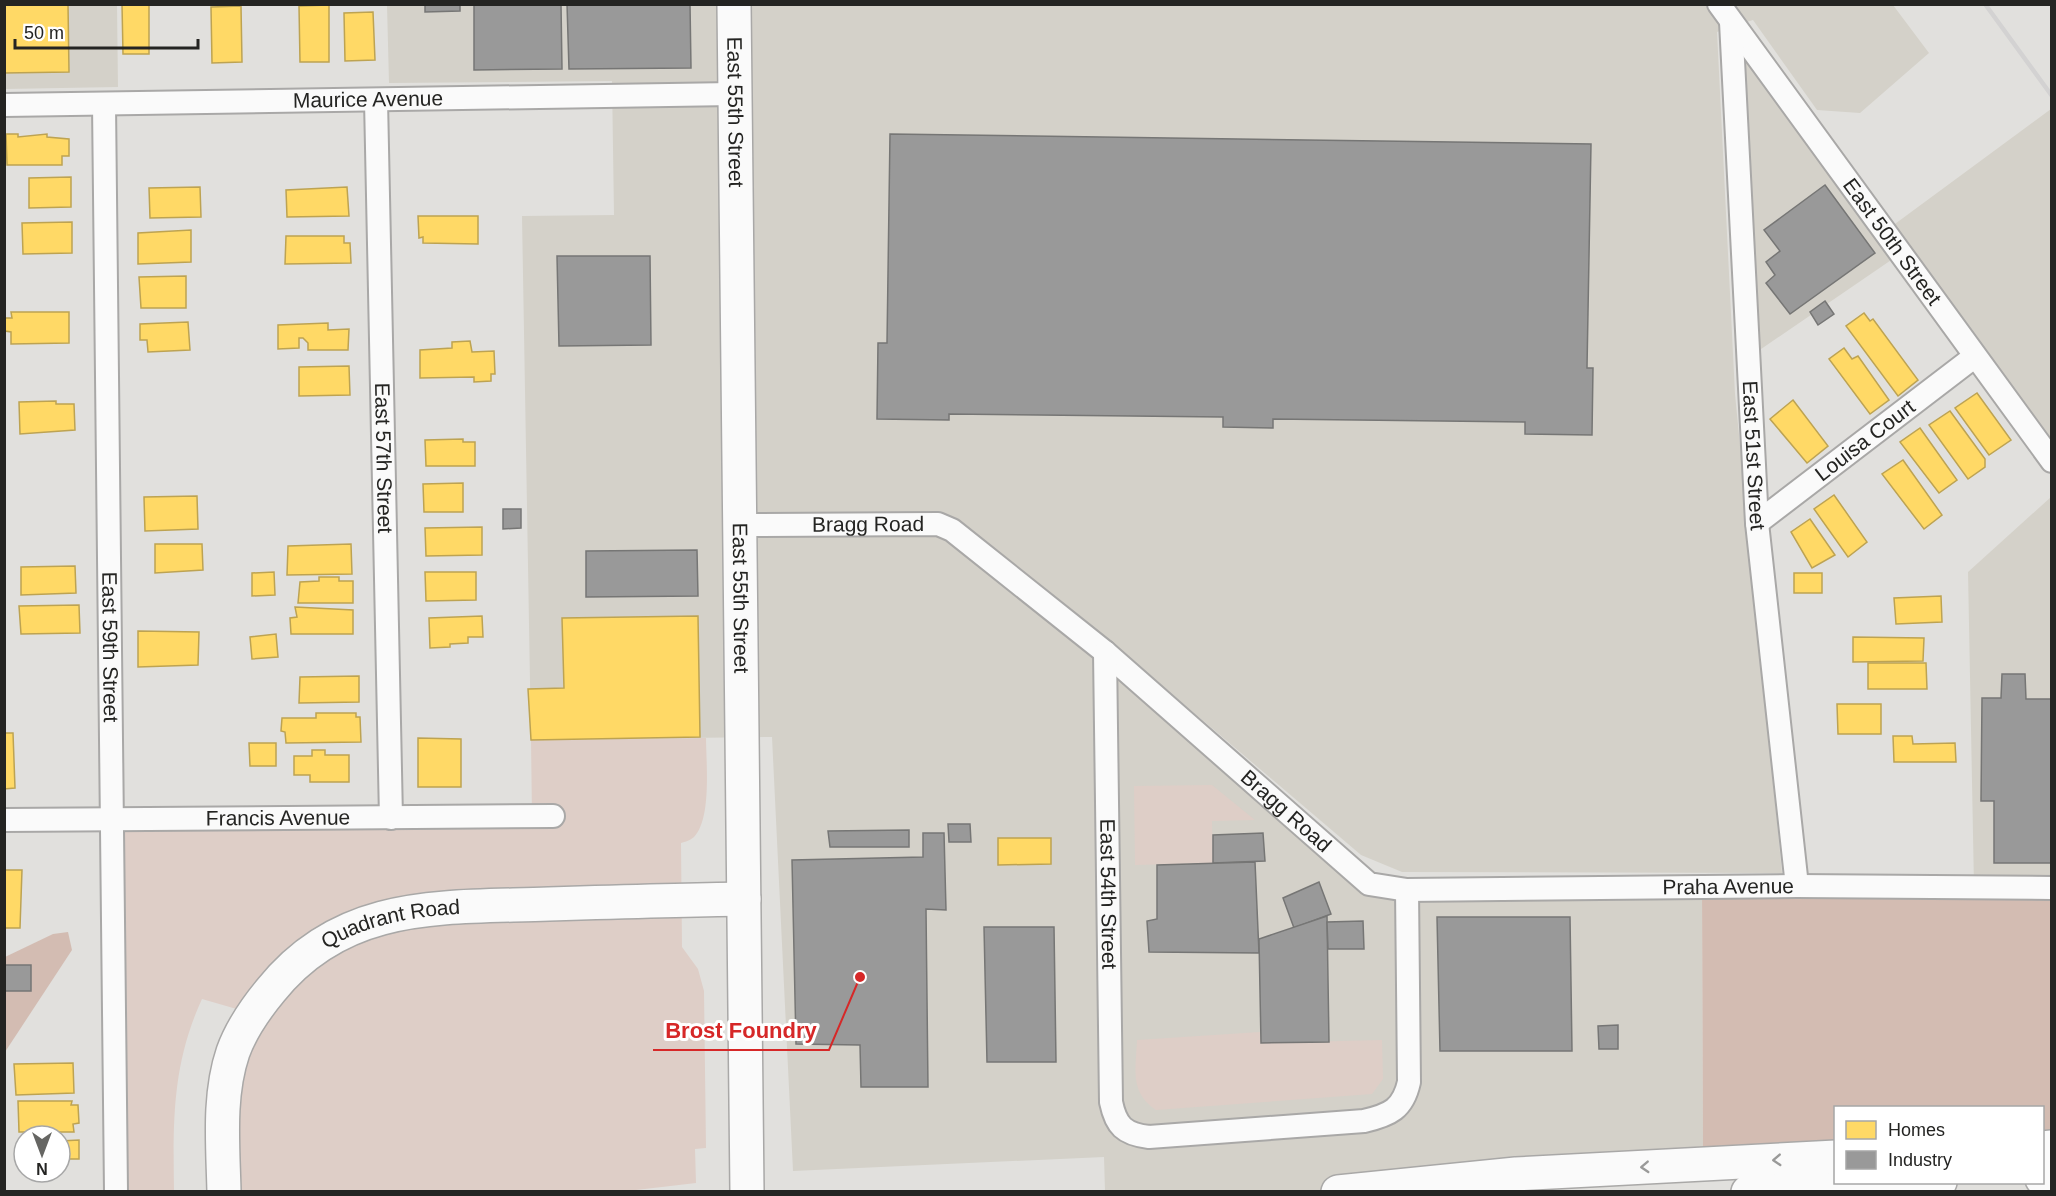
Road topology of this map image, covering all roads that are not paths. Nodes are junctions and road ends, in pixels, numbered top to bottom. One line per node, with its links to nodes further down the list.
1 (734, 4): 3 (main road, East 55th Street)
2 (1725, 13): 7 (street, East 50th Street); 9 (street, East 51st Street)
3 (733, 94): 4 (street, Maurice Avenue); 10 (main road, East 55th Street)
4 (376, 100): 5 (street, Maurice Avenue); 14 (street, East 57th Street)
5 (104, 104): 6 (street, Maurice Avenue); 13 (street, East 59th Street)
6 (4, 105)
7 (1974, 357): 8 (street, East 50th Street); 9 (street, Louisa Court)
8 (2052, 462)
9 (1757, 523): 16 (street, East 51st Street)
10 (740, 525): 11 (street, Bragg Road); 19 (main road, East 55th Street)
11 (1105, 652): 18 (street, Bragg Road); 18 (street, East 54th Street)
12 (553, 816): 14 (street, Francis Avenue)
13 (112, 818): 14 (street, Francis Avenue); 15 (street, Francis Avenue); 22 (street, East 59th Street)
14 (392, 818)
15 (4, 820)
16 (1797, 886): 17 (street, Praha Avenue); 18 (street, Praha Avenue)
17 (2052, 888)
18 (1407, 890)
19 (744, 899): 23 (main road, Quadrant Road); 24 (main road, East 55th Street)
20 (1834, 1157): 25 (main road, one-way to 25)
21 (1914, 1184): 26 (main road)
22 (116, 1191)
23 (224, 1191)
24 (747, 1191)
25 (1338, 1191)
26 (1748, 1191)

